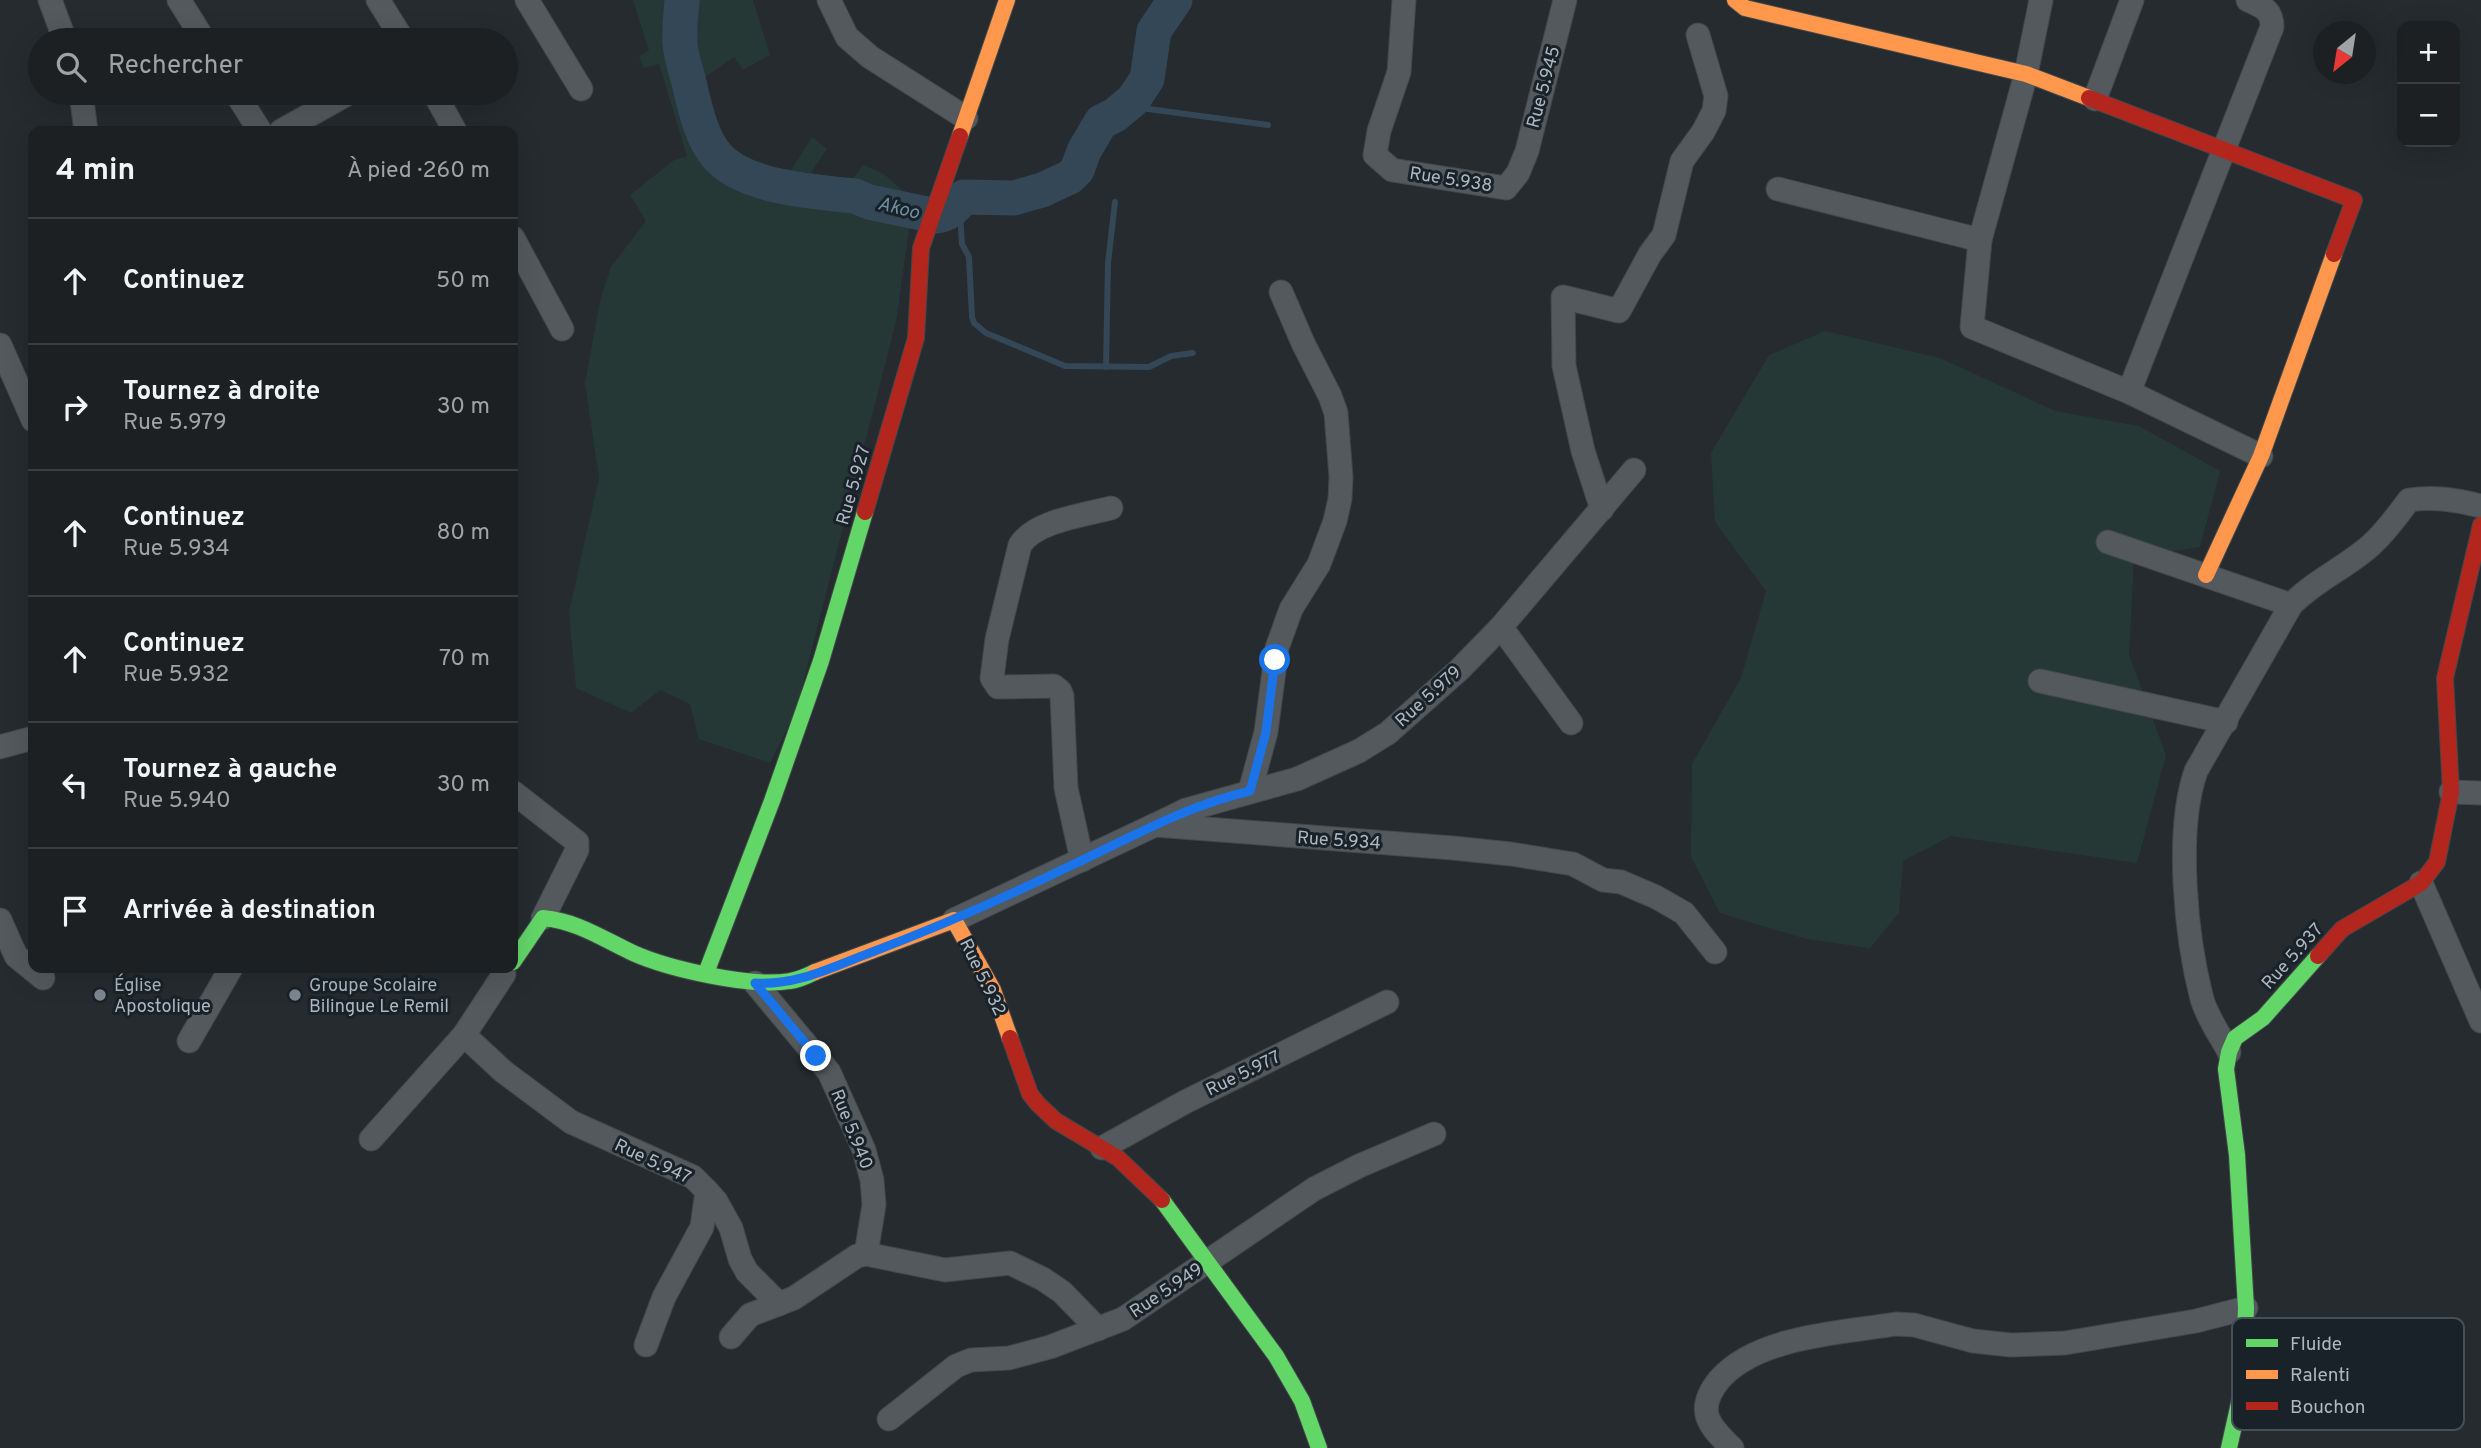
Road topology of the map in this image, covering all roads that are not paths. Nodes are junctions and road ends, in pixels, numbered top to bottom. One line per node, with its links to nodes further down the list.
1 (50, 0): 14 (street)
2 (179, 0): 15 (street)
3 (378, 0): 16 (street)
4 (527, 0): 19 (street)
5 (829, 0): 25 (street)
6 (984, 0): 13 (street)
7 (1404, 0): 31 (street, Rue 5.938)
8 (1564, 0): 31 (street, Rue 5.945)
9 (1735, 0): 18 (street)
10 (2040, 0): 18 (street)
11 (2132, 0): 20 (street)
12 (2248, 0): 30 (street)
13 (1005, 8): 25 (street, Rue 5.927)
14 (60, 28)
15 (196, 28)
16 (396, 28)
17 (1698, 35): 44 (street)
18 (2026, 74): 20 (street); 33 (street)
19 (581, 89)
20 (2095, 99): 30 (street)
21 (83, 105): 26 (street)
22 (244, 105): 27 (street)
23 (328, 105): 28 (street)
24 (441, 105): 29 (street)
25 (967, 118): 72 (street, Rue 5.927)
26 (85, 126)
27 (257, 126)
28 (290, 126)
29 (452, 126)
30 (2226, 149): 38 (street); 40 (street)
31 (1518, 173)
32 (1778, 189): 33 (street)
33 (1980, 240): 38 (street)
34 (518, 247): 36 (street)
35 (1281, 292): 56 (street)
36 (562, 329)
37 (0, 345): 39 (street)
38 (2129, 392): 40 (street)
39 (28, 409)
40 (2261, 456): 47 (street)
41 (1634, 470): 44 (street, Rue 5.979)
42 (2481, 506): 49 (street)
43 (1111, 508): 61 (street)
44 (1602, 509): 50 (street, Rue 5.979)
45 (2481, 525): 48 (street, Rue 5.937)
46 (2108, 542): 47 (street)
47 (2206, 576): 49 (street)
48 (2475, 576): 57 (street, Rue 5.937)
49 (2291, 605): 52 (street)
50 (1501, 627): 53 (street); 56 (street, Rue 5.979)
51 (2040, 681): 52 (street)
52 (2226, 722): 79 (street)
53 (1571, 723)
54 (28, 739): 55 (street)
55 (0, 747)
56 (1250, 791): 60 (street, Rue 5.979)
57 (2451, 792): 58 (street); 62 (street, Rue 5.937)
58 (2481, 793)
59 (518, 796): 63 (street)
60 (1155, 825): 61 (street); 67 (street, Rue 5.934)
61 (1082, 860): 65 (street)
62 (2421, 883): 76 (street); 79 (street, Rue 5.937)
63 (544, 918): 66 (street); 72 (street, Rue 5.932)
64 (0, 920): 68 (street)
65 (954, 920): 74 (street, Rue 5.932); 82 (street, Rue 5.932)
66 (518, 950)
67 (1716, 952)
68 (28, 966)
69 (37, 973): 73 (street)
70 (228, 973): 78 (street)
71 (500, 973): 77 (street)
72 (706, 973): 74 (street, Rue 5.932)
73 (43, 978)
74 (755, 983): 84 (street, Rue 5.940)
75 (1387, 1002): 82 (street, Rue 5.977)
76 (2481, 1021)
77 (464, 1035): 81 (street); 83 (street, Rue 5.947)
78 (190, 1041)
79 (2229, 1052): 87 (street)
80 (1434, 1133): 85 (street, Rue 5.949)
81 (371, 1139)
82 (1102, 1148): 85 (street, Rue 5.932)
83 (707, 1191): 86 (street); 91 (street, Rue 5.947)
84 (866, 1254): 86 (street); 89 (street)
85 (1208, 1261): 89 (street, Rue 5.949); 94 (street, Rue 5.932)
86 (779, 1304): 90 (street)
87 (2246, 1308): 88 (street); 95 (street)
88 (2246, 1318)
89 (1098, 1329): 92 (street, Rue 5.949)
90 (731, 1337)
91 (646, 1345)
92 (889, 1419)
93 (2233, 1430): 96 (street)
94 (1319, 1448)
95 (1732, 1448)
96 (2229, 1448)

